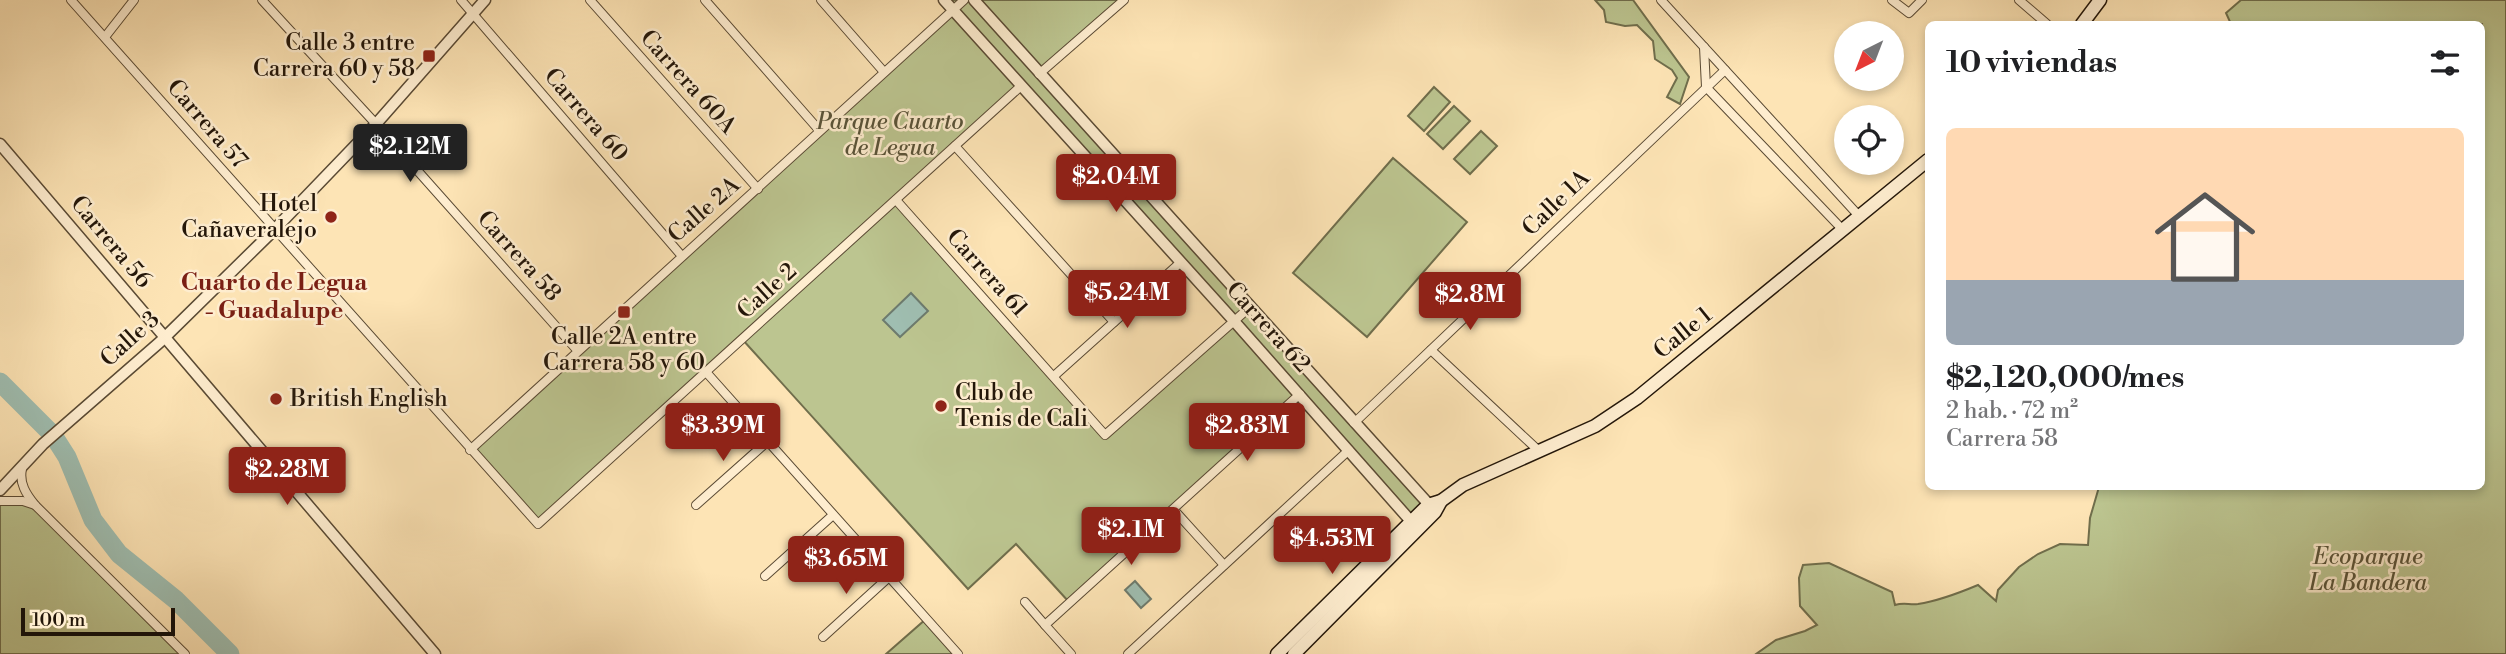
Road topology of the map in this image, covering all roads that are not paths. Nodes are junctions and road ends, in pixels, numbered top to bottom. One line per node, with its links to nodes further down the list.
1 (71, 0): 22 (street, Carrera 57)
2 (134, 0): 22 (street)
3 (262, 0): 29 (street, Carrera 58)
4 (461, 0): 19 (street, Carrera 60)
5 (485, 0): 19 (street, Calle 3)
6 (590, 0): 36 (street, Carrera 60A)
7 (705, 0): 30 (street)
8 (821, 0): 25 (street)
9 (944, 0): 18 (street, Carrera 62)
10 (964, 0): 18 (street, Calle 2A)
11 (974, 0): 26 (street, Carrera 62)
12 (1124, 0): 26 (street)
13 (1661, 0): 23 (street)
14 (1892, 0): 15 (street)
15 (1922, 0)
16 (2019, 0): 20 (street)
17 (2100, 0): 21 (main road)
18 (953, 10): 25 (street, Calle 2A); 27 (street, Carrera 62)
19 (472, 13): 29 (street, Calle 3); 41 (street, Carrera 60)
20 (2044, 21)
21 (2084, 21)
22 (105, 37): 40 (street, Carrera 57)
23 (1704, 47): 24 (street); 28 (street)
24 (1724, 69): 28 (street, Calle 1A); 38 (street)
25 (884, 72): 30 (street, Calle 2A)
26 (1039, 74): 34 (street, Carrera 62)
27 (1021, 86): 32 (street, Calle 2); 35 (street, Carrera 62)
28 (1706, 87): 39 (street); 47 (street, Calle 1A)
29 (376, 124): 40 (street, Calle 3); 48 (street, Carrera 58)
30 (819, 130): 36 (street, Calle 2A)
31 (0, 144): 46 (street, Carrera 56)
32 (955, 146): 37 (street, Calle 2); 45 (street)
33 (1925, 162): 38 (main road, Calle 1)
34 (1120, 164): 35 (street); 43 (street, Carrera 62)
35 (1104, 178): 42 (street, Carrera 62)
36 (758, 189): 41 (street, Calle 2A)
37 (896, 200): 49 (street, Calle 2); 50 (street, Carrera 61)
38 (1859, 216): 39 (main road, Calle 1)
39 (1842, 229): 56 (main road, Calle 1)
40 (274, 230): 46 (street, Calle 3); 54 (street, Carrera 57)
41 (681, 256): 48 (street, Calle 2A)
42 (1181, 262): 44 (street, Carrera 62); 45 (street)
43 (1250, 307): 44 (street); 52 (street, Carrera 62)
44 (1234, 321): 50 (street, Carrera 61); 51 (street, Carrera 62)
45 (1114, 322): 50 (street)
46 (164, 338): 57 (street, Calle 3); 74 (street, Carrera 56)
47 (1431, 349): 52 (street, Calle 1A); 56 (street)
48 (577, 350): 54 (street, Calle 2A)
49 (706, 372): 53 (street); 65 (street, Calle 2)
50 (1054, 376)
51 (1300, 394): 55 (street, Carrera 62); 63 (street)
52 (1354, 423): 62 (street, Carrera 62)
53 (768, 441): 61 (street); 64 (street)
54 (470, 450): 65 (street, Carrera 57)
55 (1349, 450): 66 (street, Carrera 62); 67 (street)
56 (1540, 452): 62 (main road, Calle 1)
57 (22, 469): 58 (street, Calle 3); 60 (street)
58 (0, 490)
59 (0, 501): 60 (street)
60 (35, 505): 73 (street)
61 (696, 505)
62 (1435, 506): 66 (main road, Calle 1)
63 (1174, 510): 67 (street); 71 (street)
64 (834, 515): 68 (street); 69 (street)
65 (538, 524)
66 (1414, 524): 78 (main road, Calle 1); 79 (main road, Calle 1)
67 (1224, 565): 77 (street)
68 (765, 576)
69 (889, 577): 72 (street); 75 (street)
70 (1025, 602): 71 (street)
71 (1045, 625): 76 (street)
72 (823, 637)
73 (185, 654)
74 (435, 654)
75 (958, 654)
76 (1071, 654)
77 (1128, 654)
78 (1277, 654)
79 (1294, 654)

